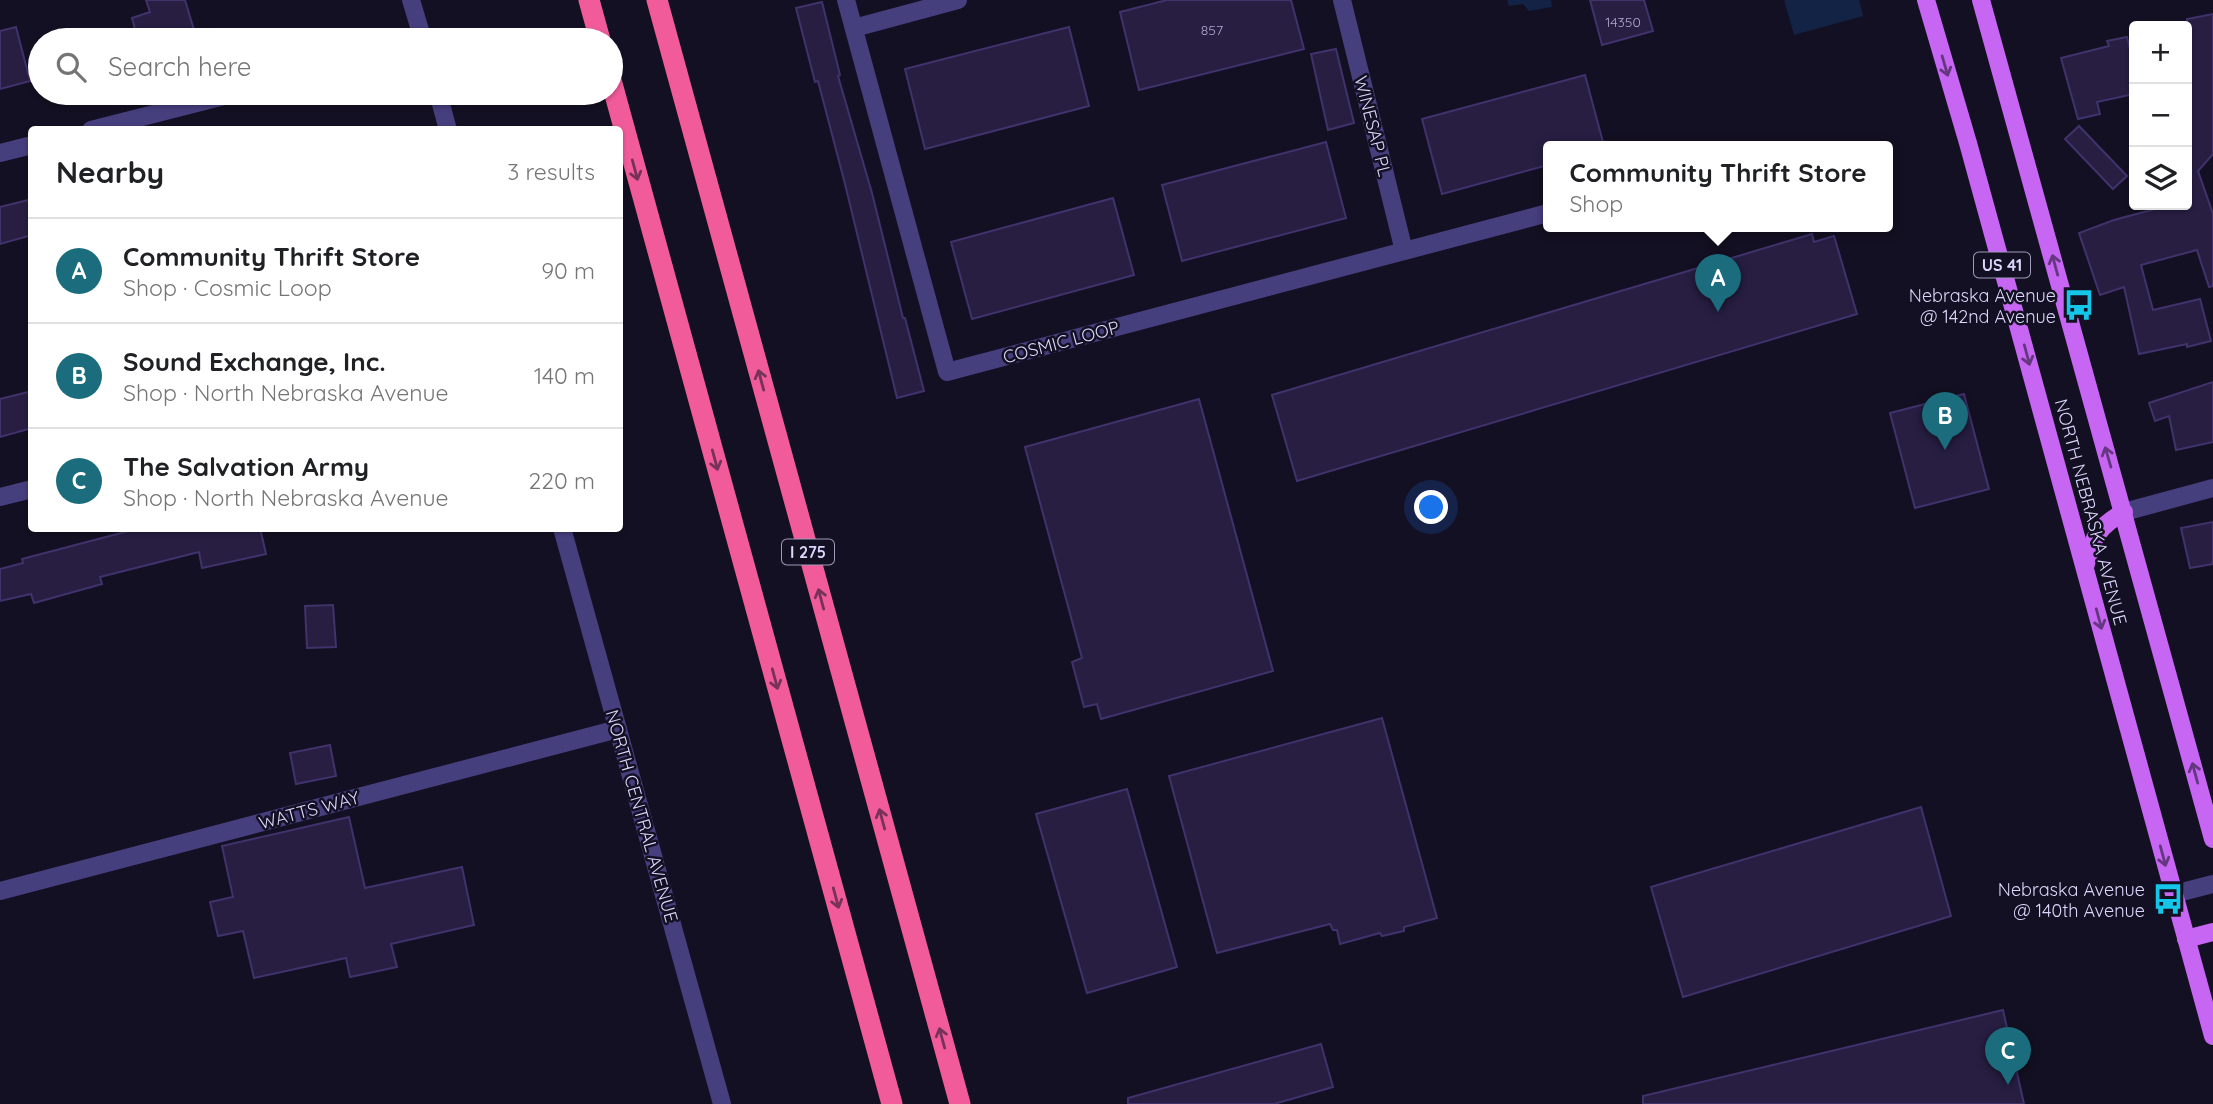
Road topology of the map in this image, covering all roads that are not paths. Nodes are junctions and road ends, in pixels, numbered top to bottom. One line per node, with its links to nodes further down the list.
1 (411, 0): 10 (street)
2 (589, 0): 11 (highway)
3 (657, 0): 37 (highway, I 275, one-way to 3)
4 (846, 0): 9 (street, COSMIC LOOP)
5 (958, 0): 9 (street)
6 (1342, 0): 20 (street, WINESAP PL)
7 (1926, 0): 26 (main road, NORTH NEBRASKA AVENUE / US 41, one-way to 26)
8 (1981, 0): 24 (main road, NORTH NEBRASKA AVENUE / US 41, one-way to 8)
9 (854, 27): 20 (street, COSMIC LOOP)
10 (419, 28)
11 (597, 28)
12 (189, 105): 15 (street)
13 (441, 105): 16 (street)
14 (618, 105): 36 (highway, one-way to 36)
15 (107, 126)
16 (447, 126)
17 (28, 146): 18 (street)
18 (0, 153)
19 (1543, 214): 20 (street, COSMIC LOOP)
20 (1404, 251)
21 (2213, 488): 24 (street)
22 (28, 490): 23 (street)
23 (0, 497)
24 (2124, 512): 26 (main road); 28 (main road, NORTH NEBRASKA AVENUE / US 41, one-way to 24)
25 (563, 532): 27 (street, NORTH CENTRAL AVENUE)
26 (2085, 567): 31 (main road, NORTH NEBRASKA AVENUE / US 41, one-way to 31)
27 (618, 729): 30 (street, WATTS WAY); 35 (street, NORTH CENTRAL AVENUE)
28 (2213, 839)
29 (2213, 884): 31 (street)
30 (0, 891)
31 (2174, 894): 33 (main road, NORTH NEBRASKA AVENUE / US 41)
32 (2213, 932): 33 (main road)
33 (2186, 939): 34 (main road, NORTH NEBRASKA AVENUE / US 41)
34 (2213, 1036)
35 (722, 1104)
36 (892, 1104)
37 (960, 1104)

